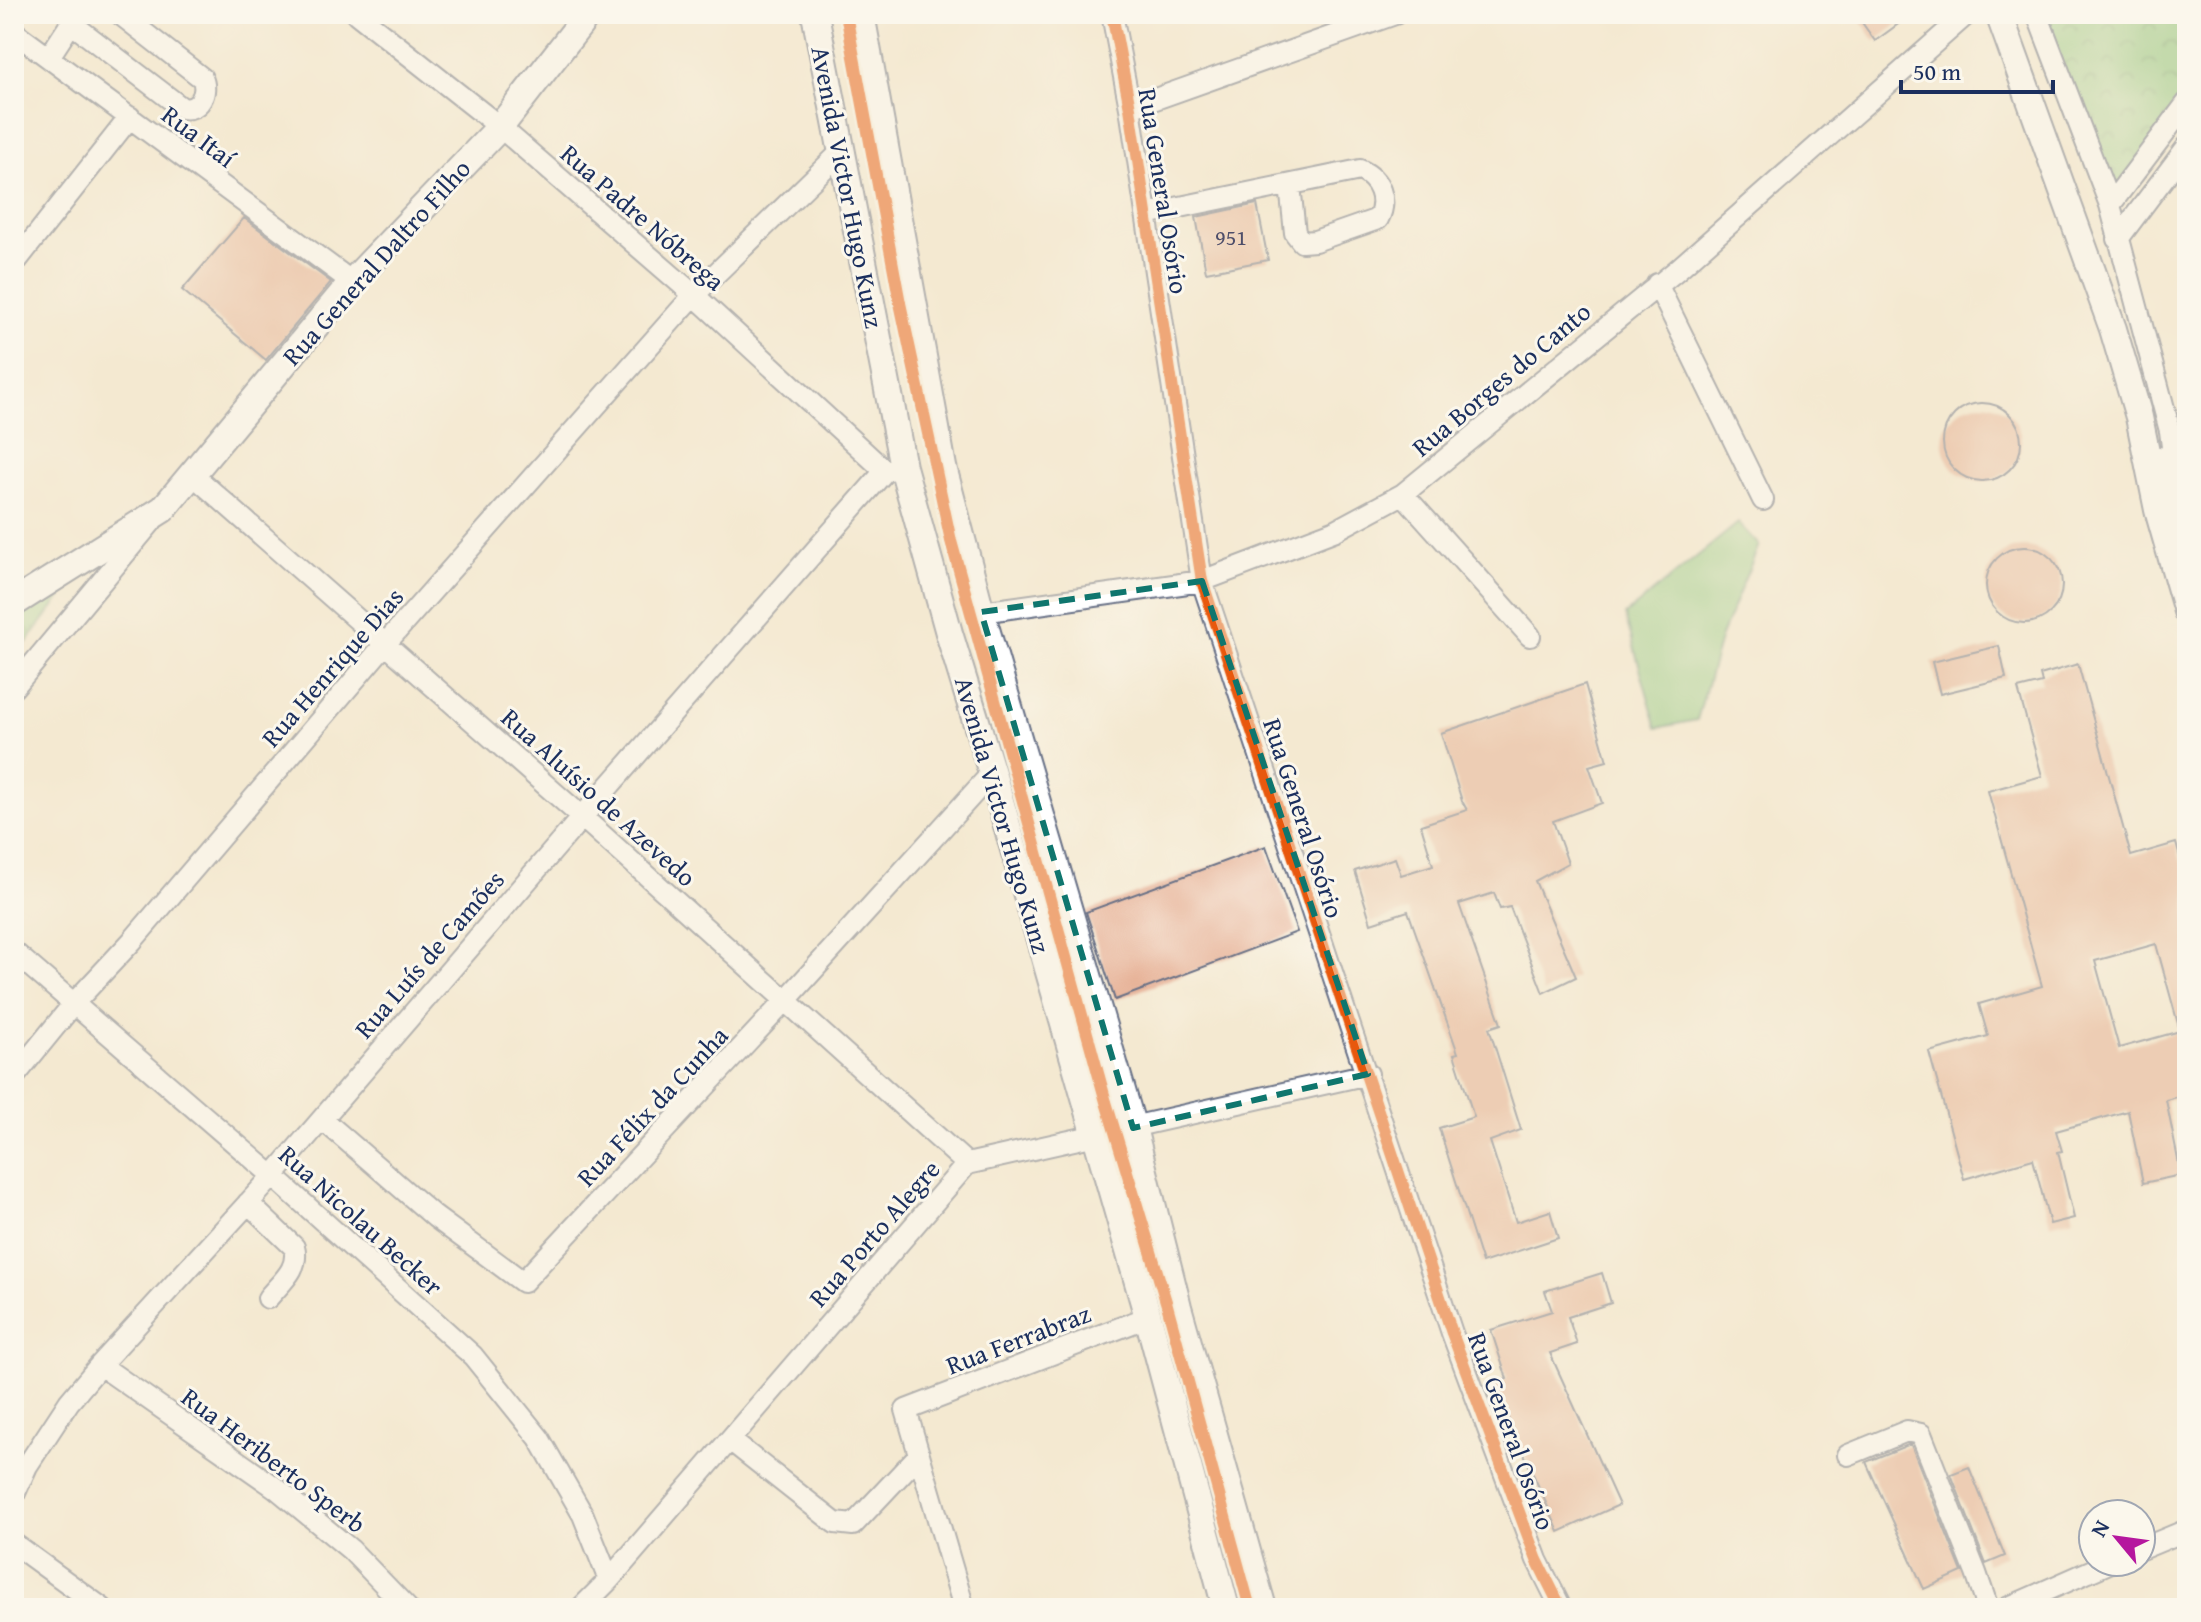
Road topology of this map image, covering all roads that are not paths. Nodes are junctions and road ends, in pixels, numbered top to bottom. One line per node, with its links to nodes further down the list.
1 (120, 14): 11 (street)
2 (357, 14): 17 (street, Rua Padre Nóbrega)
3 (588, 14): 17 (main road, Rua General Daltro Filho)
4 (815, 14): 19 (main road, Avenida Victor Hugo Kunz)
5 (861, 14): 39 (main road, Avenida Victor Hugo Kunz)
6 (1112, 14): 15 (street, Rua General Osório)
7 (1395, 14): 15 (street)
8 (1967, 14): 26 (street, Rua Borges do Canto)
9 (1999, 14): 28 (main road)
10 (2037, 14): 21 (street)
11 (74, 18): 13 (street)
12 (14, 32): 13 (street, Rua Itaí)
13 (49, 57): 16 (street, Rua Itaí)
14 (2187, 103): 21 (street)
15 (1130, 108): 22 (street, Rua General Osório)
16 (130, 117): 24 (street); 25 (street, Rua Itaí)
17 (500, 127): 25 (main road, Rua General Daltro Filho); 27 (street, Rua Padre Nóbrega)
18 (2187, 147): 23 (street)
19 (841, 152): 27 (street, Rua Henrique Dias); 29 (main road, Avenida Victor Hugo Kunz)
20 (1290, 185): 20 (street); 22 (street)
21 (2110, 205): 23 (street)
22 (1146, 214): 36 (street, Rua General Osório)
23 (2118, 239): 33 (street)
24 (14, 264)
25 (352, 282): 30 (main road, Rua General Daltro Filho)
26 (1657, 284): 31 (street, Rua Borges do Canto); 32 (street)
27 (694, 295): 29 (street, Rua Padre Nóbrega); 41 (street, Rua Henrique Dias)
28 (2139, 417): 33 (main road); 38 (main road)
29 (894, 469): 43 (main road, Avenida Victor Hugo Kunz); 44 (street, Rua Luís de Camões)
30 (192, 474): 34 (main road, Rua General Daltro Filho); 41 (street, Rua Aluísio de Azevedo)
31 (1403, 494): 36 (street, Rua Borges do Canto); 40 (street)
32 (1763, 500)
33 (2180, 505): 35 (main road)
34 (163, 509): 37 (main road, Rua General Daltro Filho); 42 (street)
35 (2187, 532)
36 (1202, 581): 39 (street, Rua Borges do Canto); 48 (street, Rua General Osório)
37 (14, 603)
38 (2187, 611)
39 (981, 612): 51 (main road, Avenida Victor Hugo Kunz)
40 (1530, 636)
41 (386, 643): 44 (street, Rua Aluísio de Azevedo); 47 (street, Rua Henrique Dias)
42 (14, 687)
43 (992, 773): 46 (street, Rua Félix da Cunha); 52 (main road, Avenida Victor Hugo Kunz)
44 (582, 817): 46 (street, Rua Aluísio de Azevedo); 50 (street, Rua Luís de Camões)
45 (14, 952): 47 (street, Rua Nicolau Becker)
46 (787, 999): 50 (street, Rua Félix da Cunha); 53 (street, Rua Aluísio de Azevedo)
47 (75, 1002): 49 (street, Rua Henrique Dias); 54 (street, Rua Nicolau Becker)
48 (1368, 1074): 51 (street, Rua Porto Alegre); 75 (street, Rua General Osório)
49 (14, 1077)
50 (322, 1119): 54 (street, Rua Luís de Camões)
51 (1133, 1128): 52 (street, Rua Porto Alegre); 74 (main road, Avenida Victor Hugo Kunz)
52 (1095, 1136): 53 (street, Rua Porto Alegre); 57 (main road, Avenida Victor Hugo Kunz)
53 (967, 1164): 59 (street, Rua Porto Alegre)
54 (273, 1176): 55 (street, Rua Luís de Camões); 67 (street, Rua Nicolau Becker)
55 (248, 1203): 56 (street); 58 (street, Rua Luís de Camões)
56 (268, 1298)
57 (1148, 1317): 60 (street, Rua Ferrabraz); 73 (main road, Avenida Victor Hugo Kunz)
58 (100, 1365): 62 (street, Rua Luís de Camões); 70 (street, Rua Heriberto Sperb)
59 (730, 1440): 60 (street); 67 (street, Rua Porto Alegre)
60 (919, 1455): 72 (street)
61 (1848, 1455): 76 (street)
62 (14, 1495)
63 (2187, 1530): 64 (street)
64 (2157, 1542)
65 (14, 1544): 69 (street)
66 (2083, 1578): 68 (street)
67 (609, 1580): 71 (street, Rua Porto Alegre)
68 (2044, 1600): 77 (street)
69 (102, 1608)
70 (407, 1608)
71 (581, 1608)
72 (964, 1608)
73 (1226, 1608)
74 (1263, 1608)
75 (1561, 1608)
76 (1988, 1608)
77 (2007, 1608)

